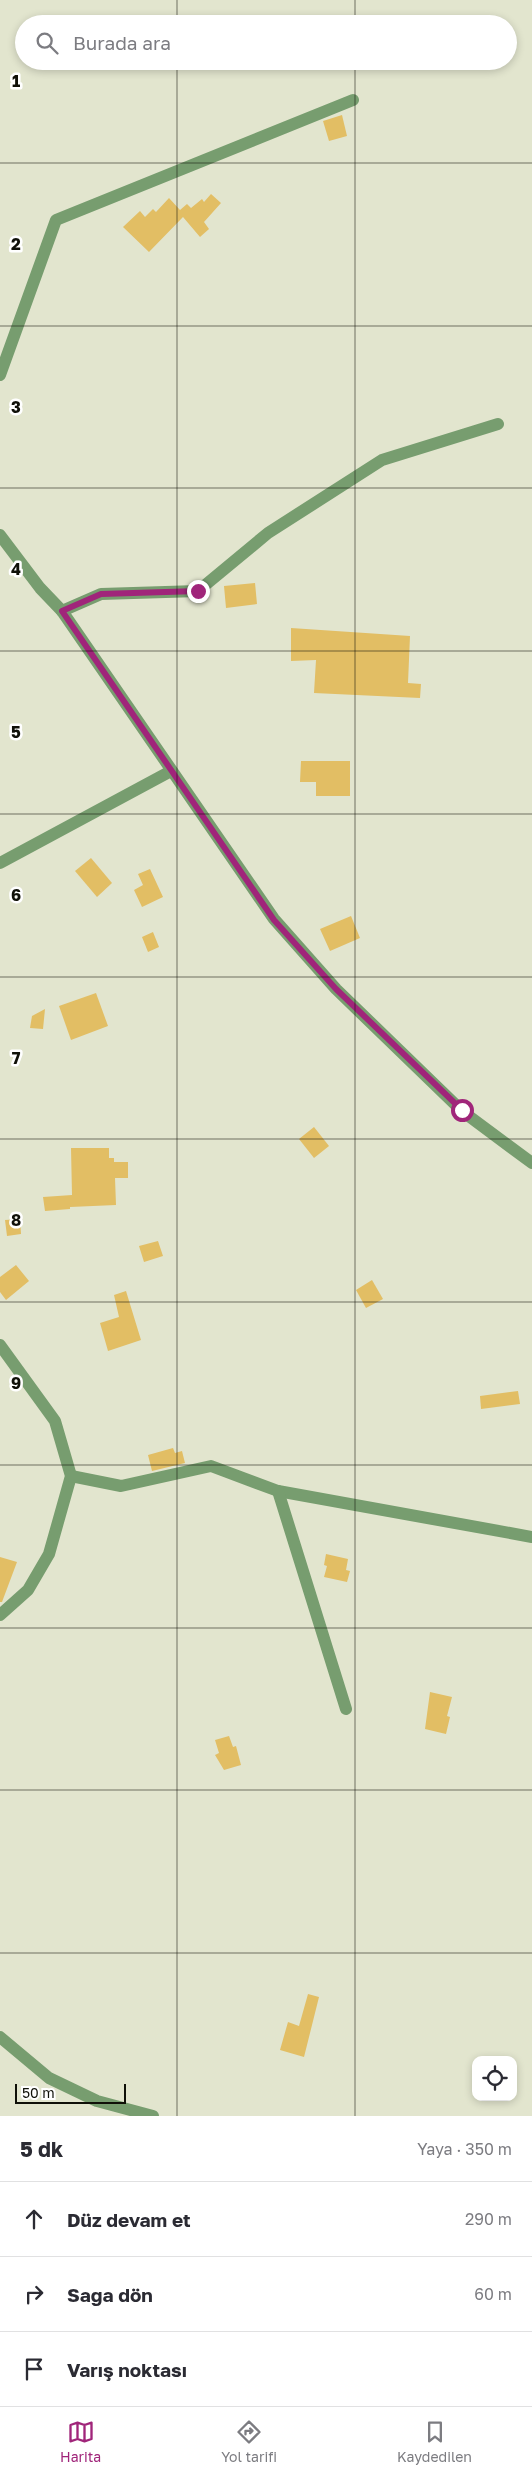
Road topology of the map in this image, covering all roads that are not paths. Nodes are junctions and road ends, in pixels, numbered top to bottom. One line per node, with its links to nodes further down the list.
1 (353, 100): 2 (street)
2 (0, 375)
3 (498, 424): 5 (street)
4 (0, 535): 5 (street)
5 (62, 611): 6 (street)
6 (171, 771): 7 (street); 8 (street)
7 (0, 863)
8 (532, 1164)
9 (0, 1345): 10 (street)
10 (71, 1476): 11 (street); 13 (street)
11 (278, 1491): 12 (street); 14 (street)
12 (532, 1537)
13 (0, 1615)
14 (346, 1709)
15 (0, 2037): 16 (street)
16 (153, 2116)

